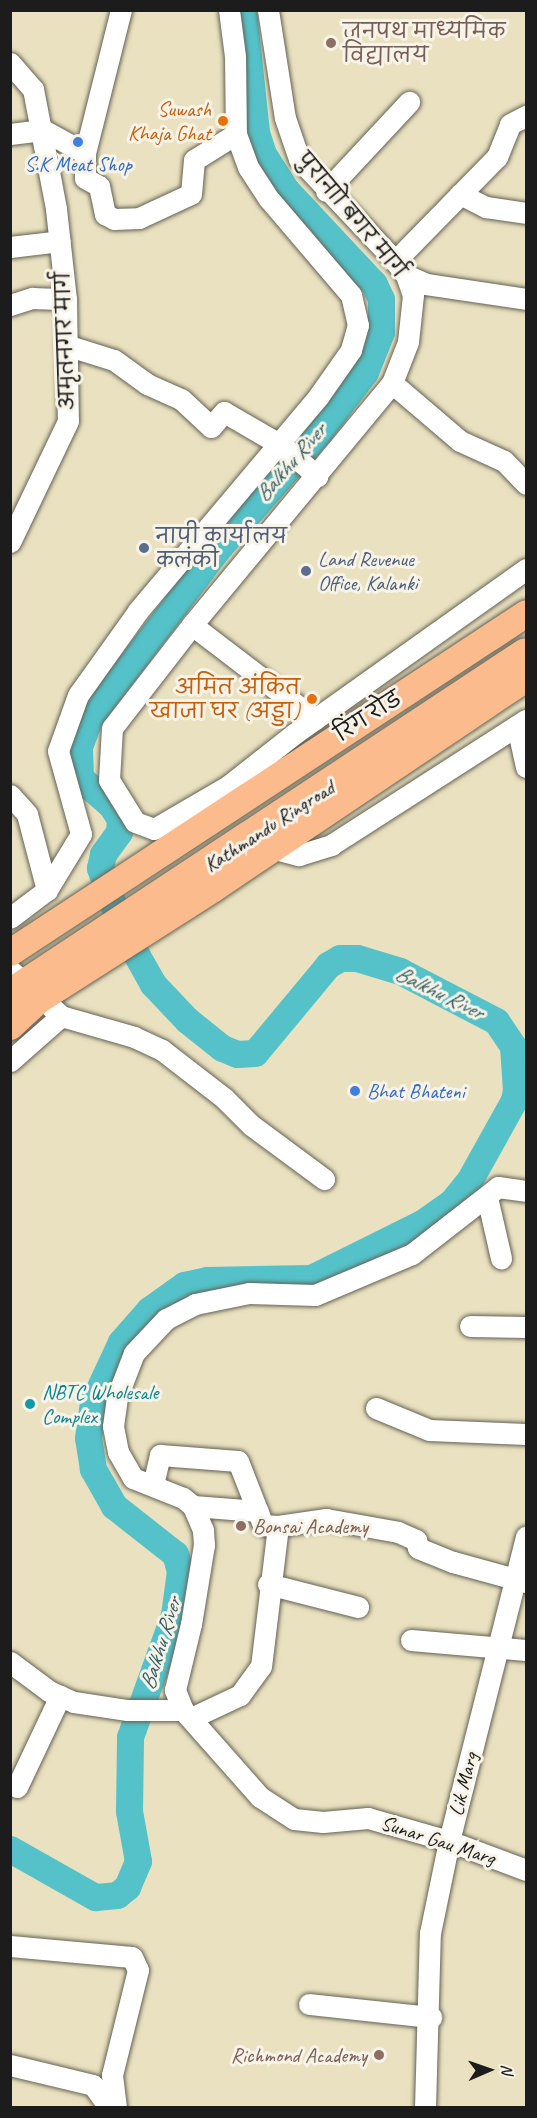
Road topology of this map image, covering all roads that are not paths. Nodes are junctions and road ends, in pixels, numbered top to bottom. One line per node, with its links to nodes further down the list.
1 (121, 10): 10 (street)
2 (229, 10): 8 (street)
3 (268, 10): 11 (street, पुरानाो बगर मार्ग)
4 (10, 63): 7 (street, अमृतनगर मार्ग)
5 (409, 102): 11 (street)
6 (526, 116): 12 (street)
7 (43, 130): 9 (street); 10 (street); 14 (street, अमृतनगर मार्ग)
8 (236, 134): 10 (street); 22 (street)
9 (10, 135)
10 (85, 153)
11 (326, 191): 16 (street, पुरानाो बगर मार्ग)
12 (460, 194): 13 (street); 16 (street)
13 (526, 213)
14 (60, 241): 15 (street); 17 (street, अमृतनगर मार्ग)
15 (10, 247)
16 (401, 268): 18 (street); 21 (street, पुरानाो बगर मार्ग)
17 (66, 299): 19 (street); 20 (street, अमृतनगर मार्ग)
18 (526, 299)
19 (10, 305)
20 (66, 345): 22 (street); 25 (street, अमृतनगर मार्ग)
21 (392, 383): 23 (street, पुरानाो बगर मार्ग); 24 (street)
22 (282, 446): 23 (street); 38 (street)
23 (314, 473): 28 (street, पुरानाो बगर मार्ग)
24 (526, 484)
25 (10, 542)
26 (526, 569): 32 (street)
27 (526, 613): 37 (main road, रिंग रोड)
28 (192, 625): 32 (street); 32 (street, पुरानाो बगर मार्ग)
29 (526, 634): 37 (highway, Kathmandu Ringroad)
30 (526, 654): 37 (highway, Kathmandu Ringroad)
31 (526, 678): 36 (main road)
32 (315, 719)
33 (522, 723): 34 (street); 36 (street)
34 (526, 767)
35 (10, 795): 38 (street)
36 (272, 848): 37 (main road)
37 (195, 865): 40 (highway, Kathmandu Ringroad)
38 (47, 890): 39 (street)
39 (10, 918)
40 (17, 978): 41 (street); 42 (main road)
41 (61, 1016): 43 (street); 44 (street)
42 (10, 1026)
43 (10, 1061)
44 (324, 1179)
45 (526, 1191): 46 (street)
46 (487, 1197): 47 (street); 52 (street)
47 (501, 1258)
48 (470, 1326): 49 (street)
49 (526, 1326)
50 (376, 1408): 51 (street)
51 (526, 1434)
52 (153, 1485): 53 (street); 54 (street)
53 (193, 1506): 54 (street); 65 (street)
54 (258, 1511): 55 (street)
55 (278, 1526): 57 (street); 58 (street)
56 (526, 1537): 57 (street, Lik Marg)
57 (522, 1581): 61 (street, Lik Marg)
58 (268, 1584): 59 (street); 65 (street)
59 (358, 1607)
60 (411, 1640): 61 (street)
61 (497, 1650): 62 (street); 67 (street, Lik Marg)
62 (526, 1650)
63 (10, 1662): 64 (street)
64 (67, 1699): 65 (street); 66 (street)
65 (183, 1713): 67 (street, Sunar Gau Marg)
66 (17, 1787)
67 (449, 1841): 68 (street, Sunar Gau Marg); 71 (street, Lik Marg)
68 (526, 1870)
69 (10, 1946): 74 (street)
70 (309, 2004): 71 (street)
71 (431, 2017): 75 (street, Lik Marg)
72 (10, 2065): 73 (street)
73 (110, 2108)
74 (116, 2108)
75 (425, 2108)

